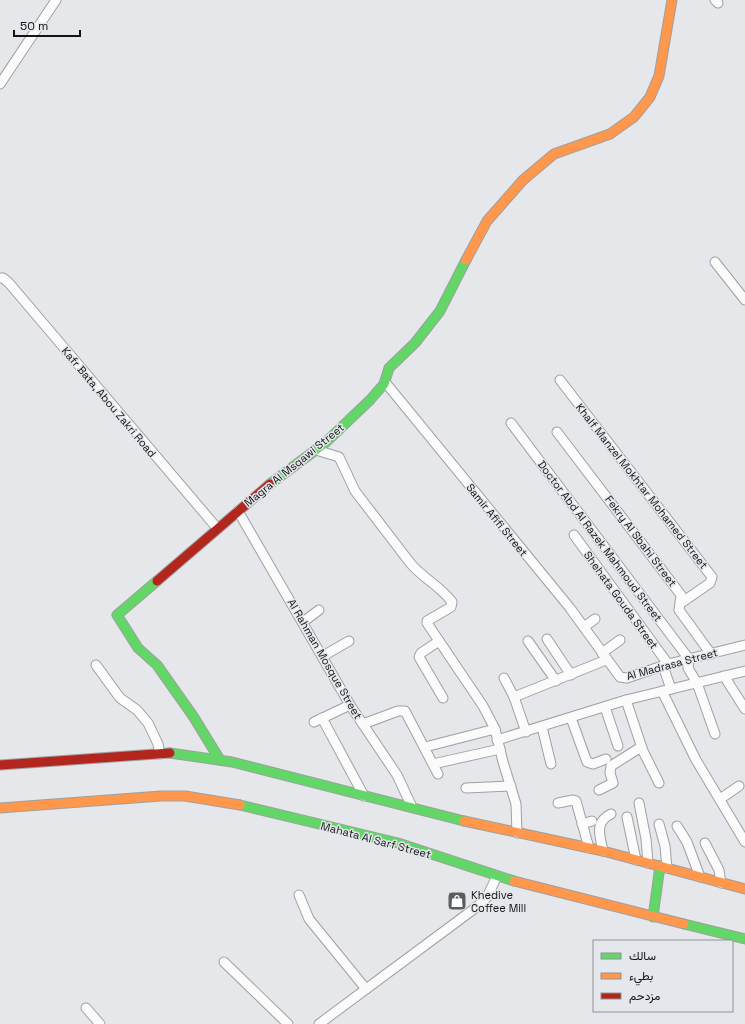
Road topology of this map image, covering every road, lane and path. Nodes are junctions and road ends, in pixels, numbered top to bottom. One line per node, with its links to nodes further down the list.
1 (56, 0): 3 (street)
2 (672, 0): 8 (street, Magra Al Msqawi Street)
3 (0, 84)
4 (715, 262): 6 (street)
5 (0, 278): 13 (street, Kafr Bata, Abou Zakri Road)
6 (745, 300)
7 (560, 380): 15 (street, Khalf Manzel Mokhtar Mohamed Street)
8 (385, 382): 11 (street, Magra Al Msqawi Street); 19 (street, Samir Afifi Street)
9 (511, 424): 29 (street, Doctor Abd Al Razek Mahmoud Street)
10 (557, 432): 15 (street, Fekry Al Sbahi Street)
11 (316, 450): 12 (street, Magra Al Msqawi Street); 23 (street)
12 (238, 511): 13 (street, Magra Al Msqawi Street); 18 (street, Al Rahman Mosque Street)
13 (217, 528): 58 (street, Magra Al Msqawi Street)
14 (574, 535): 31 (street, Shehata Gouda Street)
15 (681, 603): 26 (street, Fekry Al Sbahi Street)
16 (319, 610): 18 (street)
17 (595, 619): 19 (street)
18 (303, 622): 27 (street, Al Rahman Mosque Street)
19 (584, 627): 28 (street, Samir Afifi Street)
20 (547, 639): 33 (street)
21 (349, 640): 27 (street)
22 (620, 640): 28 (street)
23 (439, 641): 40 (street); 48 (street)
24 (528, 641): 36 (street)
25 (745, 645): 26 (street, Al Madrasa Street)
26 (711, 654): 29 (street, Al Madrasa Street)
27 (323, 656): 42 (street, Al Rahman Mosque Street)
28 (604, 657): 31 (street, Al Madrasa Street); 33 (street)
29 (689, 659): 31 (street, Al Madrasa Street); 37 (street)
30 (96, 665): 56 (street)
31 (665, 665): 38 (street, Shehata Gouda Street)
32 (745, 671): 34 (street)
33 (571, 675): 36 (street)
34 (724, 676): 37 (street); 44 (street)
35 (504, 678): 39 (street)
36 (556, 681): 39 (street)
37 (697, 683): 38 (street); 50 (street)
38 (666, 690): 41 (street); 69 (street, Shehata Gouda Street)
39 (514, 697): 49 (street)
40 (443, 698)
41 (626, 700): 43 (street); 54 (street)
42 (350, 705): 46 (street, Al Rahman Mosque Street); 68 (street)
43 (605, 707): 45 (street); 52 (street)
44 (745, 709)
45 (571, 718): 47 (street); 57 (street)
46 (363, 724): 53 (street); 72 (street, Al Rahman Mosque Street)
47 (542, 727): 49 (street); 60 (street)
48 (495, 729): 51 (street); 53 (street)
49 (526, 732): 51 (street)
50 (715, 734)
51 (497, 740): 55 (street)
52 (618, 746)
53 (424, 747): 59 (street)
54 (641, 747): 63 (street); 67 (street)
55 (500, 749): 59 (street); 64 (street)
56 (160, 754): 58 (street); 61 (street)
57 (606, 759)
58 (220, 760): 68 (street)
59 (433, 764): 62 (street)
60 (551, 764)
61 (0, 765)
62 (438, 774)
63 (659, 783)
64 (511, 786): 66 (street); 80 (street)
65 (739, 786): 69 (street)
66 (466, 788)
67 (599, 790)
68 (364, 796): 72 (street)
69 (720, 799): 81 (street, Shehata Gouda Street)
70 (558, 803): 77 (street)
71 (639, 803): 86 (street)
72 (412, 807): 80 (street)
73 (0, 808): 88 (street, Mahata Al Sarf Street)
74 (610, 814): 84 (street)
75 (627, 817): 85 (street)
76 (592, 821): 77 (street)
77 (582, 824): 83 (street)
78 (659, 824): 87 (street)
79 (677, 826): 89 (street)
80 (517, 833): 83 (street)
81 (745, 842)
82 (705, 843): 90 (street)
83 (589, 848): 84 (street)
84 (603, 851): 85 (street)
85 (636, 860): 86 (street)
86 (648, 863): 87 (street)
87 (663, 867): 89 (street); 93 (street)
88 (497, 876): 93 (street, Mahata Al Sarf Street); 96 (street)
89 (700, 877): 90 (street)
90 (721, 883): 91 (street)
91 (745, 889)
92 (299, 895): 96 (street)
93 (653, 917): 94 (street, Mahata Al Sarf Street)
94 (745, 939)
95 (224, 962): 99 (street)
96 (366, 989): 100 (street)
97 (86, 1008): 98 (street)
98 (100, 1024)
99 (288, 1024)
100 (319, 1024)

